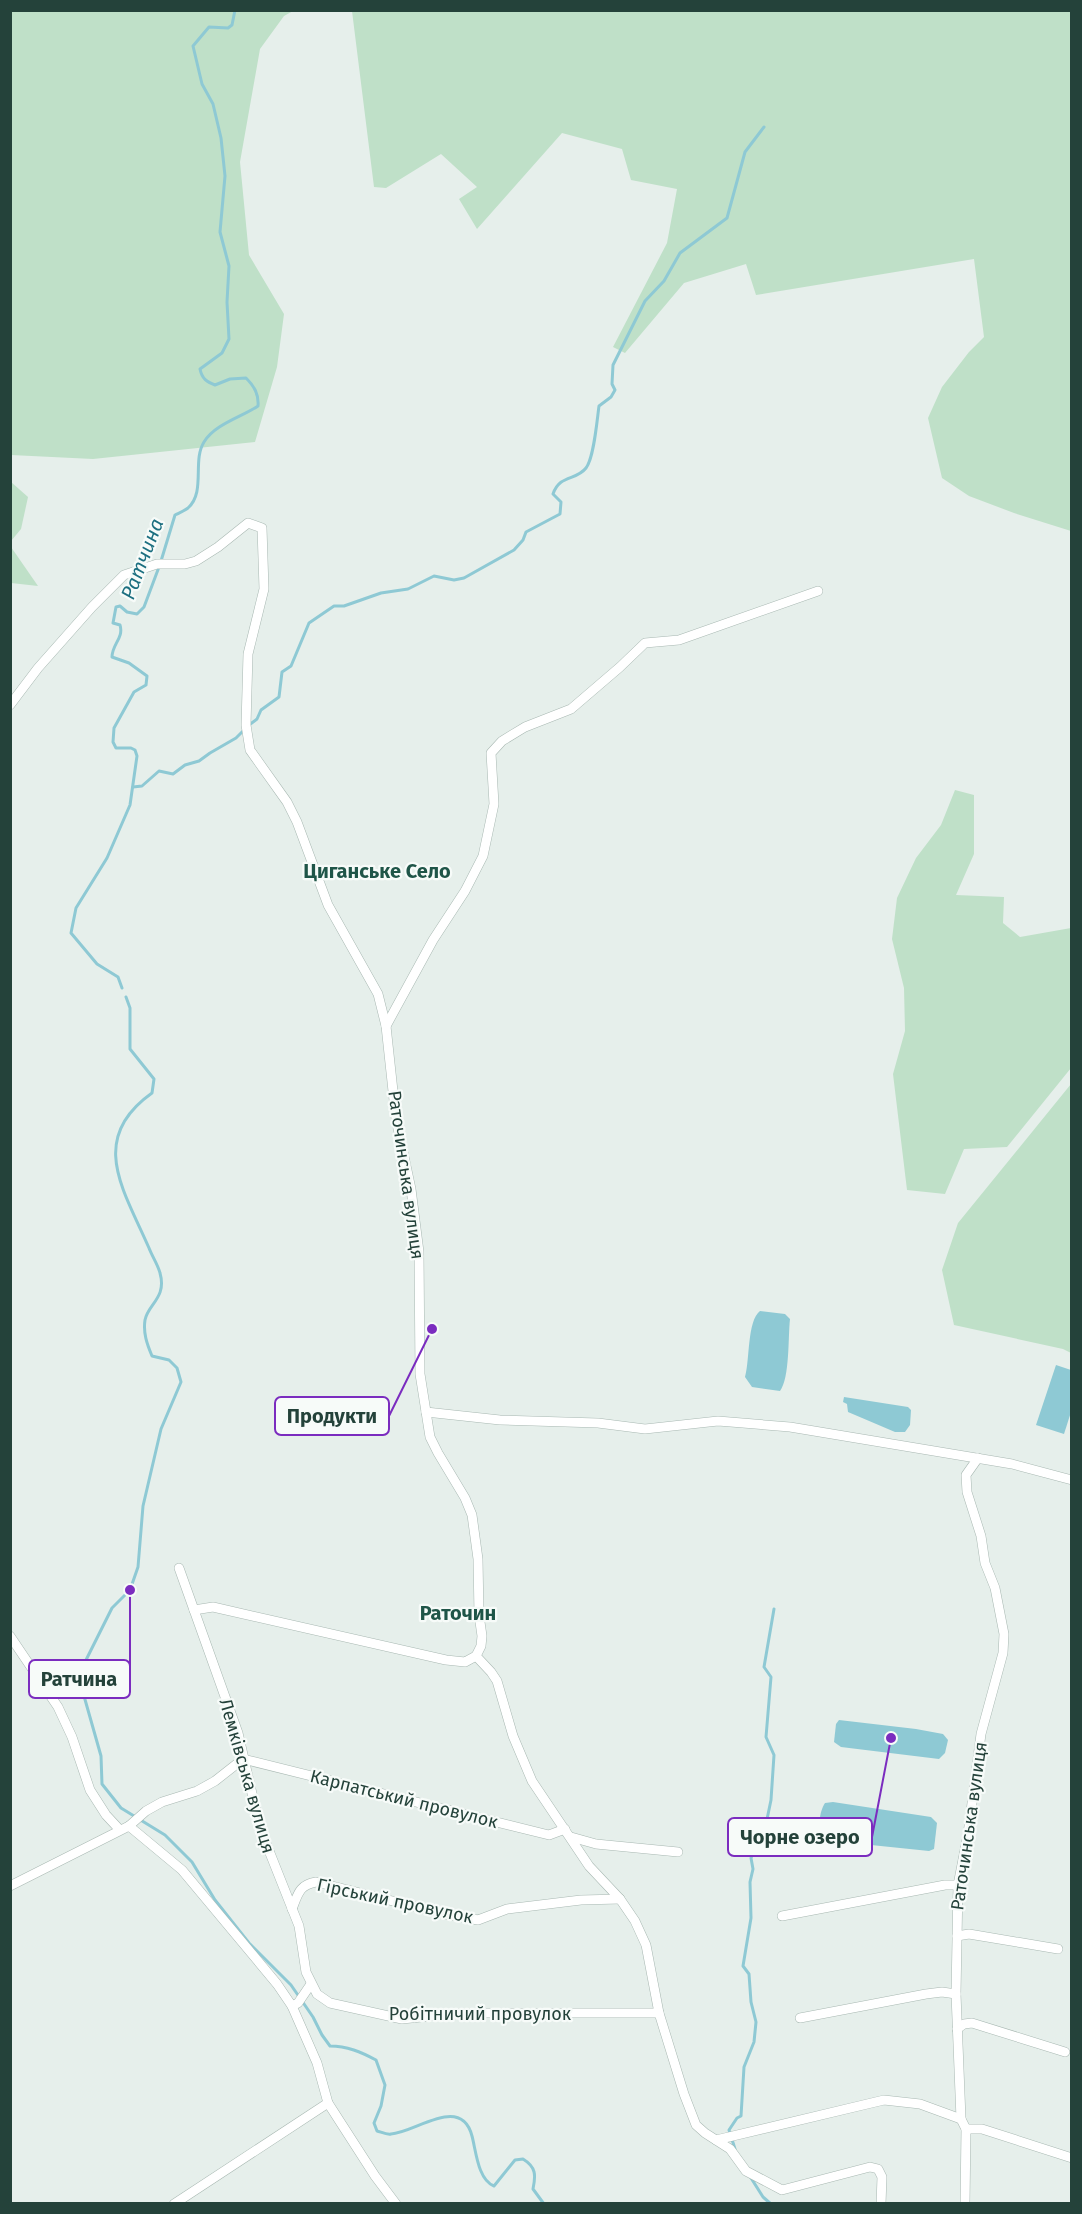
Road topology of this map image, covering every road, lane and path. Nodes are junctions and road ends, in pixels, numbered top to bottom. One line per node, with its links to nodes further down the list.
1 (818, 591): 3 (street)
2 (10, 705): 3 (street, Раточинська вулиця)
3 (386, 1026): 4 (street, Раточинська вулиця)
4 (426, 1412): 5 (street); 10 (street, Раточинська вулиця)
5 (978, 1458): 6 (street); 15 (street, Раточинська вулиця)
6 (1071, 1480)
7 (179, 1568): 8 (street, Лемківська вулиця)
8 (194, 1610): 10 (street); 11 (street, Лемківська вулиця)
9 (10, 1636): 12 (street)
10 (476, 1656): 13 (street)
11 (243, 1759): 12 (street); 13 (street, Карпатський провулок); 18 (street, Лемківська вулиця)
12 (128, 1825): 16 (street); 24 (street)
13 (568, 1833): 14 (street, Карпатський провулок); 17 (street)
14 (678, 1852)
15 (958, 1885): 19 (street); 20 (street, Раточинська вулиця)
16 (10, 1886)
17 (620, 1899): 18 (street, Гірський провулок); 25 (street)
18 (292, 1909): 22 (street, Лемківська вулиця)
19 (782, 1916)
20 (957, 1936): 21 (street); 23 (street, Раточинська вулиця)
21 (1058, 1949)
22 (310, 1984): 24 (street); 25 (street, Робітничий провулок)
23 (956, 1994): 26 (street); 27 (street, Раточинська вулиця)
24 (295, 2004): 29 (street)
25 (659, 2013): 32 (street)
26 (800, 2018)
27 (957, 2029): 28 (street); 30 (street, Раточинська вулиця)
28 (1065, 2052)
29 (328, 2103): 34 (street); 35 (street)
30 (961, 2119): 31 (street, Раточинська вулиця); 32 (street)
31 (966, 2129): 33 (street); 37 (street, Раточинська вулиця)
32 (716, 2140): 36 (street)
33 (1071, 2158)
34 (174, 2204)
35 (396, 2204)
36 (880, 2204)
37 (965, 2204)

